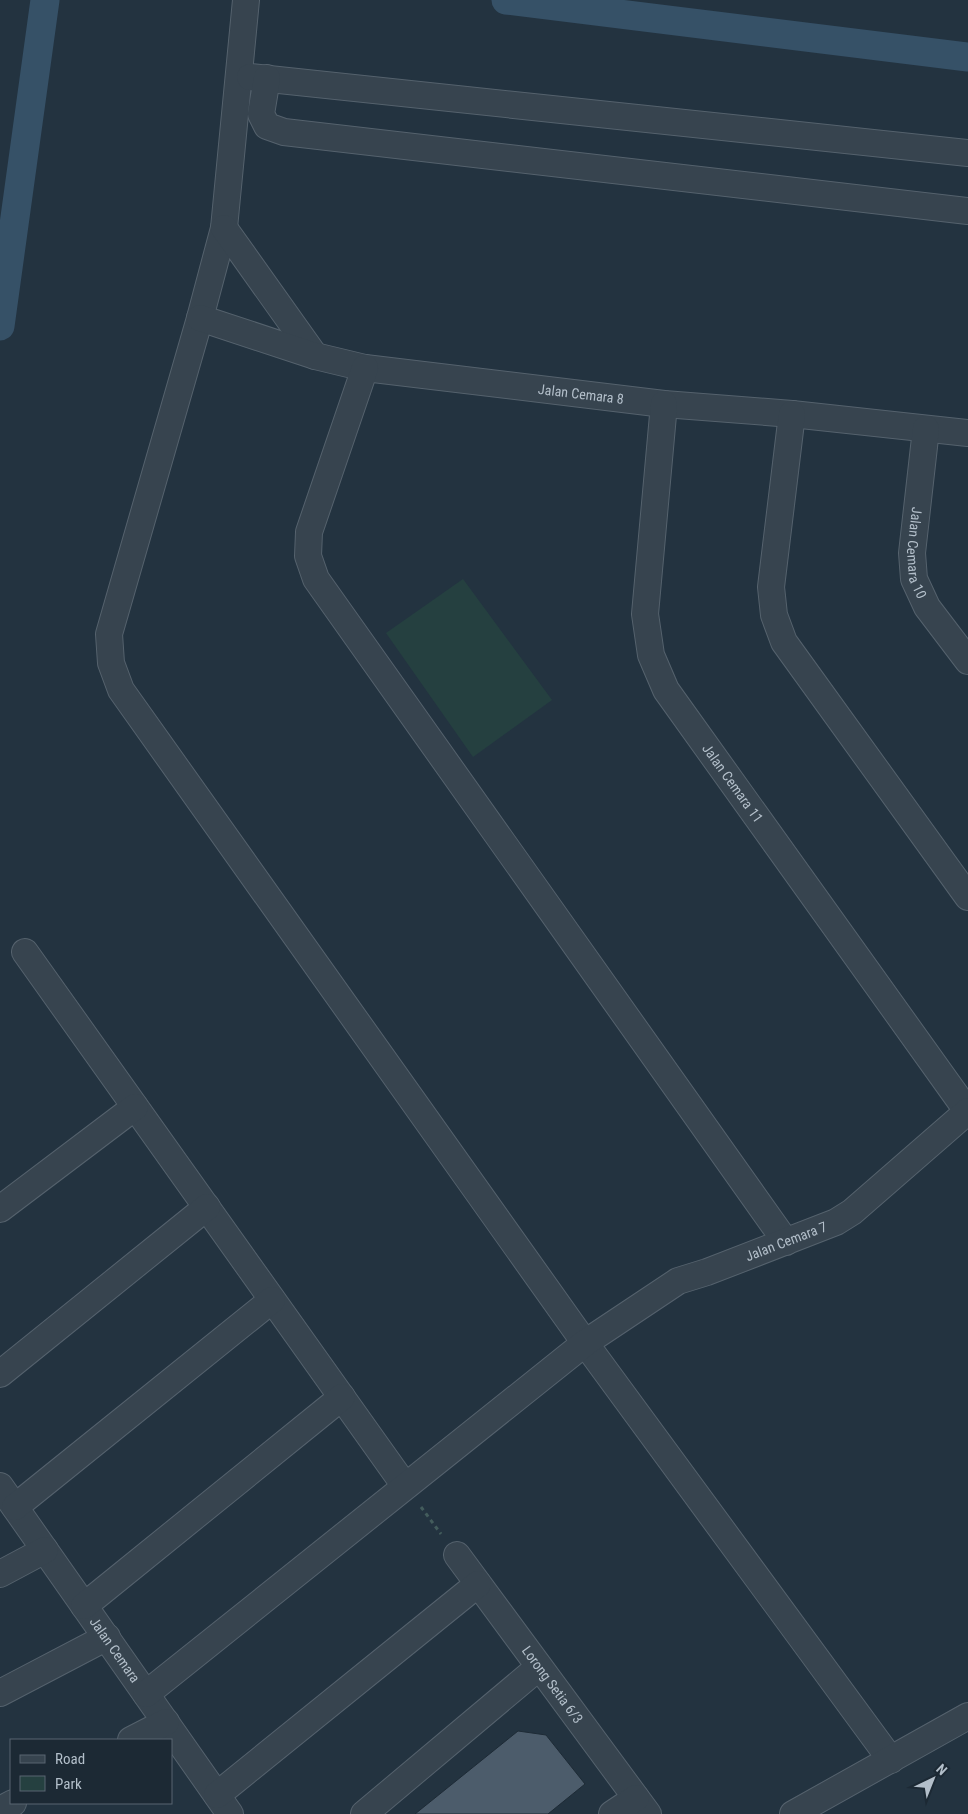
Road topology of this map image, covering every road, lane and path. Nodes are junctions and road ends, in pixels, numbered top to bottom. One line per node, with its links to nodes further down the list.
1 (246, 0): 2 (street)
2 (239, 76): 3 (street); 6 (street)
3 (267, 78): 4 (street); 5 (street)
4 (968, 153)
5 (968, 211)
6 (224, 228): 7 (street); 8 (street)
7 (200, 318): 8 (street, Jalan Cemara 8); 23 (street)
8 (315, 356): 9 (street, Jalan Cemara 8)
9 (365, 368): 10 (street, Jalan Cemara 8); 21 (street)
10 (664, 404): 11 (street, Jalan Cemara 8); 18 (street, Jalan Cemara 11)
11 (792, 414): 12 (street, Jalan Cemara 8); 15 (street)
12 (926, 429): 13 (street, Jalan Cemara 8); 14 (street, Jalan Cemara 10)
13 (968, 432)
14 (968, 661)
15 (968, 897)
16 (25, 952): 17 (street)
17 (135, 1107): 19 (street); 20 (street)
18 (968, 1112): 21 (street, Jalan Cemara 7)
19 (207, 1207): 22 (street); 24 (street)
20 (0, 1209)
21 (786, 1242): 23 (street, Jalan Cemara 7)
22 (272, 1300): 25 (street); 28 (street)
23 (585, 1343): 27 (street, Jalan Cemara 7); 41 (street)
24 (0, 1374)
25 (342, 1397): 27 (street); 33 (street)
26 (0, 1486): 28 (street, Jalan Cemara)
27 (405, 1486): 30 (path); 37 (street, Jalan Cemara 7)
28 (15, 1508): 29 (street, Jalan Cemara)
29 (45, 1550): 31 (street); 33 (street, Jalan Cemara)
30 (457, 1555): 32 (street, Lorong Setia 6/3)
31 (0, 1574)
32 (478, 1584): 35 (street, Lorong Setia 6/3); 43 (street)
33 (84, 1606): 34 (street, Jalan Cemara)
34 (107, 1637): 36 (street); 37 (street, Jalan Cemara)
35 (539, 1667): 44 (street, Lorong Setia 6/3); 46 (street)
36 (0, 1693)
37 (146, 1694): 39 (street, Jalan Cemara)
38 (968, 1716): 41 (street)
39 (166, 1722): 40 (street); 43 (street, Jalan Cemara)
40 (133, 1739)
41 (891, 1760): 48 (street)
42 (11, 1804): 45 (street)
43 (224, 1804)
44 (642, 1806): 47 (street)
45 (0, 1810)
46 (364, 1814)
47 (612, 1814)
48 (793, 1814)

